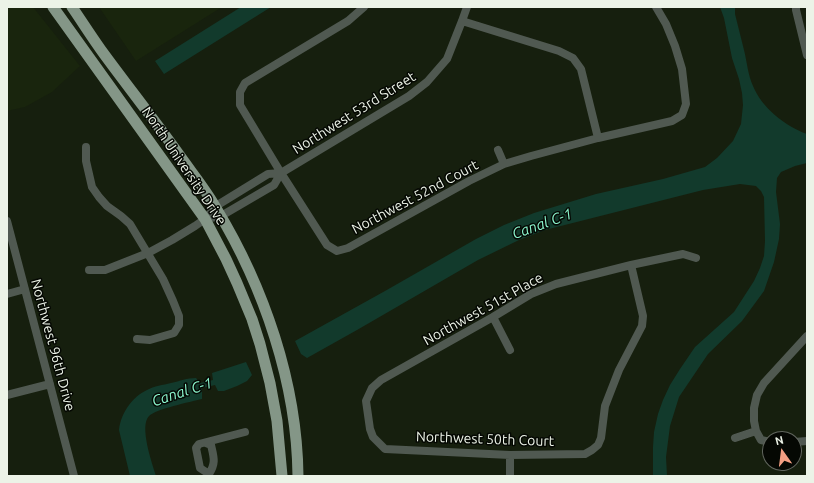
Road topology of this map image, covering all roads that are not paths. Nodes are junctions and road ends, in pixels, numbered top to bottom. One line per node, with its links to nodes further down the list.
1 (53, 7): 8 (main road, North University Drive)
2 (72, 7): 9 (main road, North University Drive)
3 (364, 7): 15 (street)
4 (467, 7): 7 (street, Northwest 53rd Street)
5 (656, 7): 11 (street, Northwest 52nd Court)
6 (796, 7): 10 (street)
7 (462, 21): 11 (street); 15 (street, Northwest 53rd Street)
8 (80, 45): 9 (main road); 19 (main road, North University Drive)
9 (103, 53): 18 (main road, North University Drive)
10 (807, 55)
11 (598, 138): 14 (street, Northwest 52nd Court)
12 (86, 147): 21 (street)
13 (498, 150): 14 (street)
14 (504, 164): 15 (street, Northwest 52nd Court)
15 (281, 173): 16 (street, Northwest 53rd Street); 17 (street, Northwest 53rd Street)
16 (250, 186): 17 (street); 18 (street, Northwest 53rd Street)
17 (256, 195): 18 (street, Northwest 53rd Street)
18 (218, 211): 19 (street, Northwest 53rd Street); 43 (main road, North University Drive)
19 (205, 219): 21 (street); 42 (main road, North University Drive)
20 (7, 221): 25 (street, Northwest 96th Drive)
21 (148, 253): 24 (street); 29 (street)
22 (696, 258): 23 (street, Northwest 51st Place)
23 (631, 265): 27 (street, Northwest 51st Place); 39 (street, Northwest 50th Court)
24 (89, 270)
25 (25, 290): 26 (street); 31 (street, Northwest 96th Drive)
26 (7, 294)
27 (493, 317): 30 (street); 38 (street, Northwest 51st Place)
28 (807, 336): 33 (street)
29 (137, 339)
30 (510, 350)
31 (50, 384): 32 (street); 41 (street, Northwest 96th Drive)
32 (7, 394)
33 (756, 431): 35 (street); 36 (street)
34 (245, 432): 37 (street)
35 (735, 438)
36 (762, 440)
37 (206, 443): 40 (street); 40 (street)
38 (379, 443): 39 (street, Northwest 50th Court)
39 (510, 455): 44 (street)
40 (209, 475)
41 (74, 476)
42 (282, 476)
43 (298, 476)
44 (510, 476)

